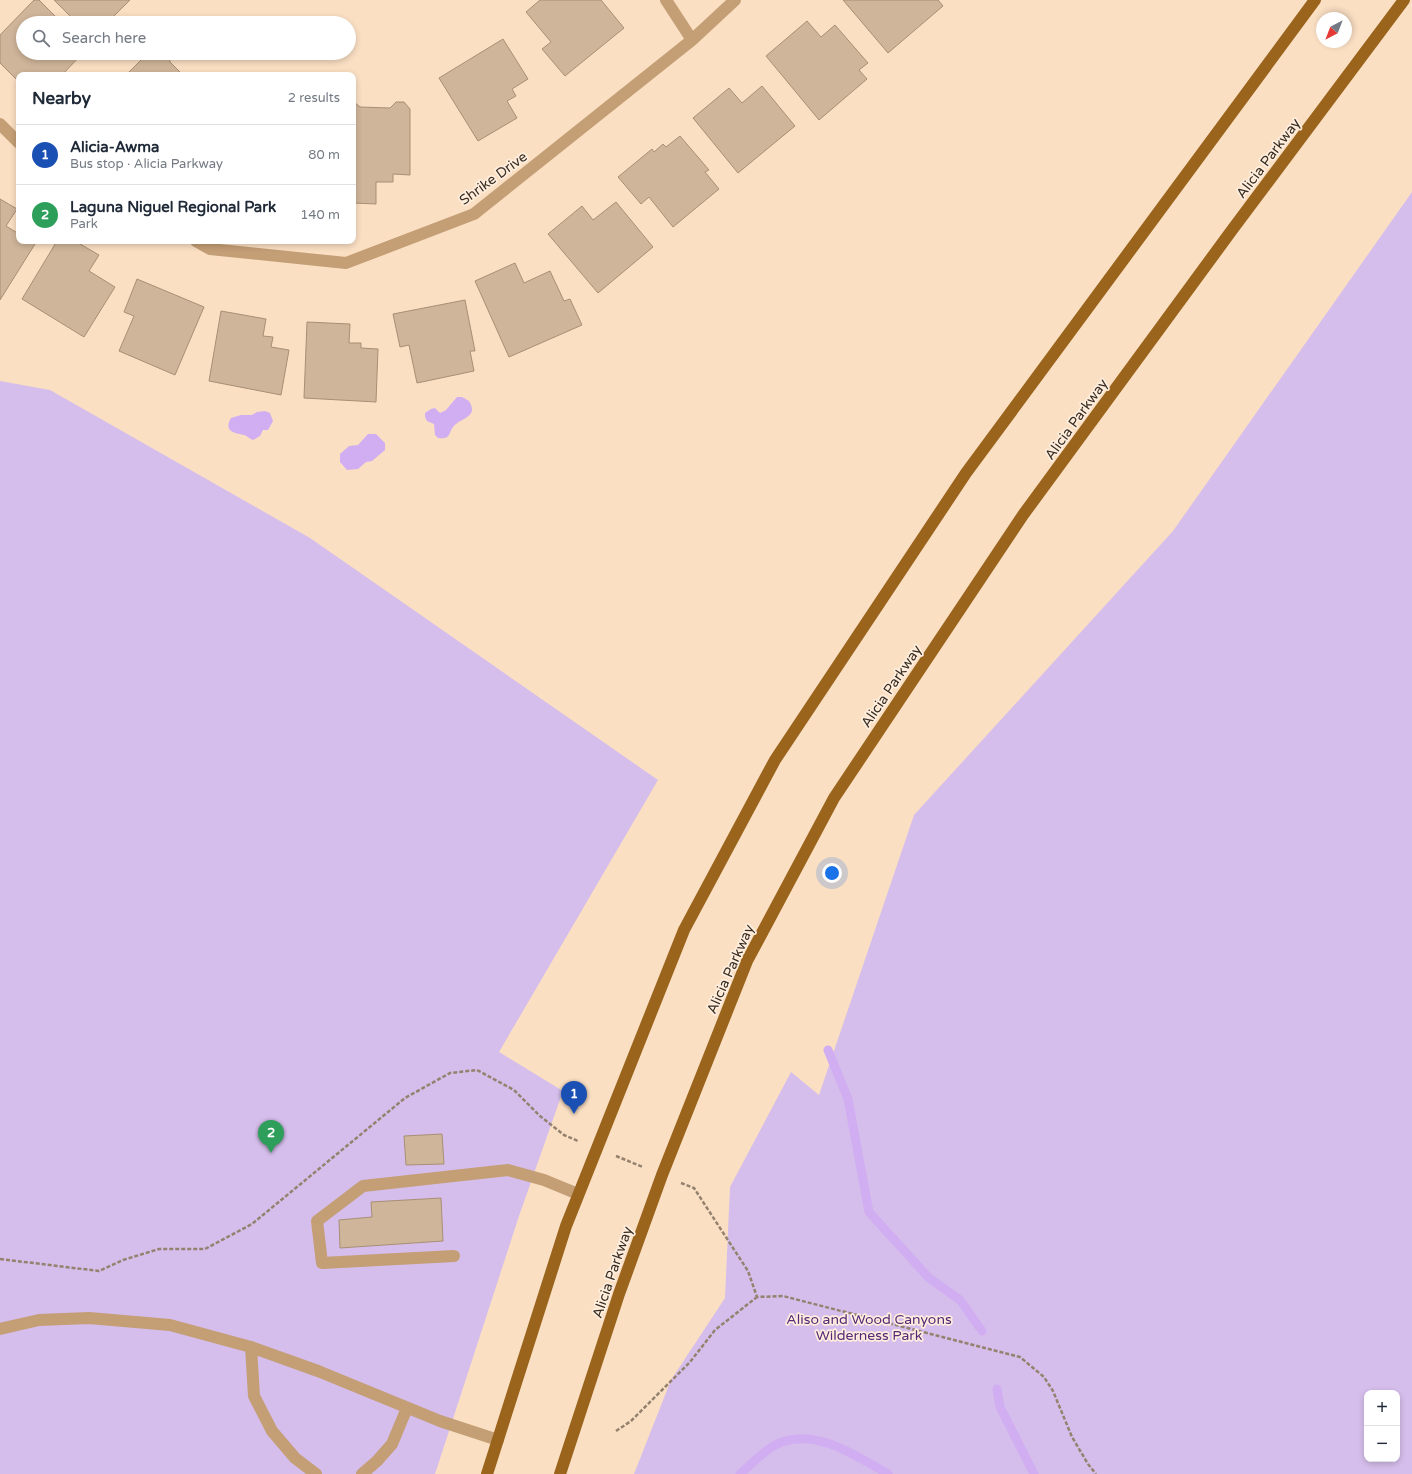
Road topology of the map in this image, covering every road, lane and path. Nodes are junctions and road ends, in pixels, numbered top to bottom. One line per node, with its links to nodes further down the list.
1 (666, 0): 5 (street)
2 (735, 0): 5 (street, Shrike Drive)
3 (1314, 0): 9 (main road)
4 (1404, 0): 10 (main road, Alicia Parkway)
5 (692, 40): 8 (street, Shrike Drive)
6 (0, 124): 7 (street)
7 (16, 140)
8 (201, 244)
9 (596, 1148): 10 (path); 11 (main road); 13 (path)
10 (662, 1174): 14 (path); 23 (main road, Alicia Parkway)
11 (578, 1194): 12 (street); 19 (main road)
12 (454, 1256)
13 (0, 1259)
14 (757, 1297): 18 (path); 24 (path)
15 (0, 1329): 16 (street)
16 (251, 1347): 17 (street); 20 (street)
17 (407, 1408): 19 (street); 21 (street)
18 (616, 1431)
19 (498, 1440): 22 (main road)
20 (316, 1474)
21 (362, 1474)
22 (487, 1474)
23 (560, 1474)
24 (1096, 1474)

